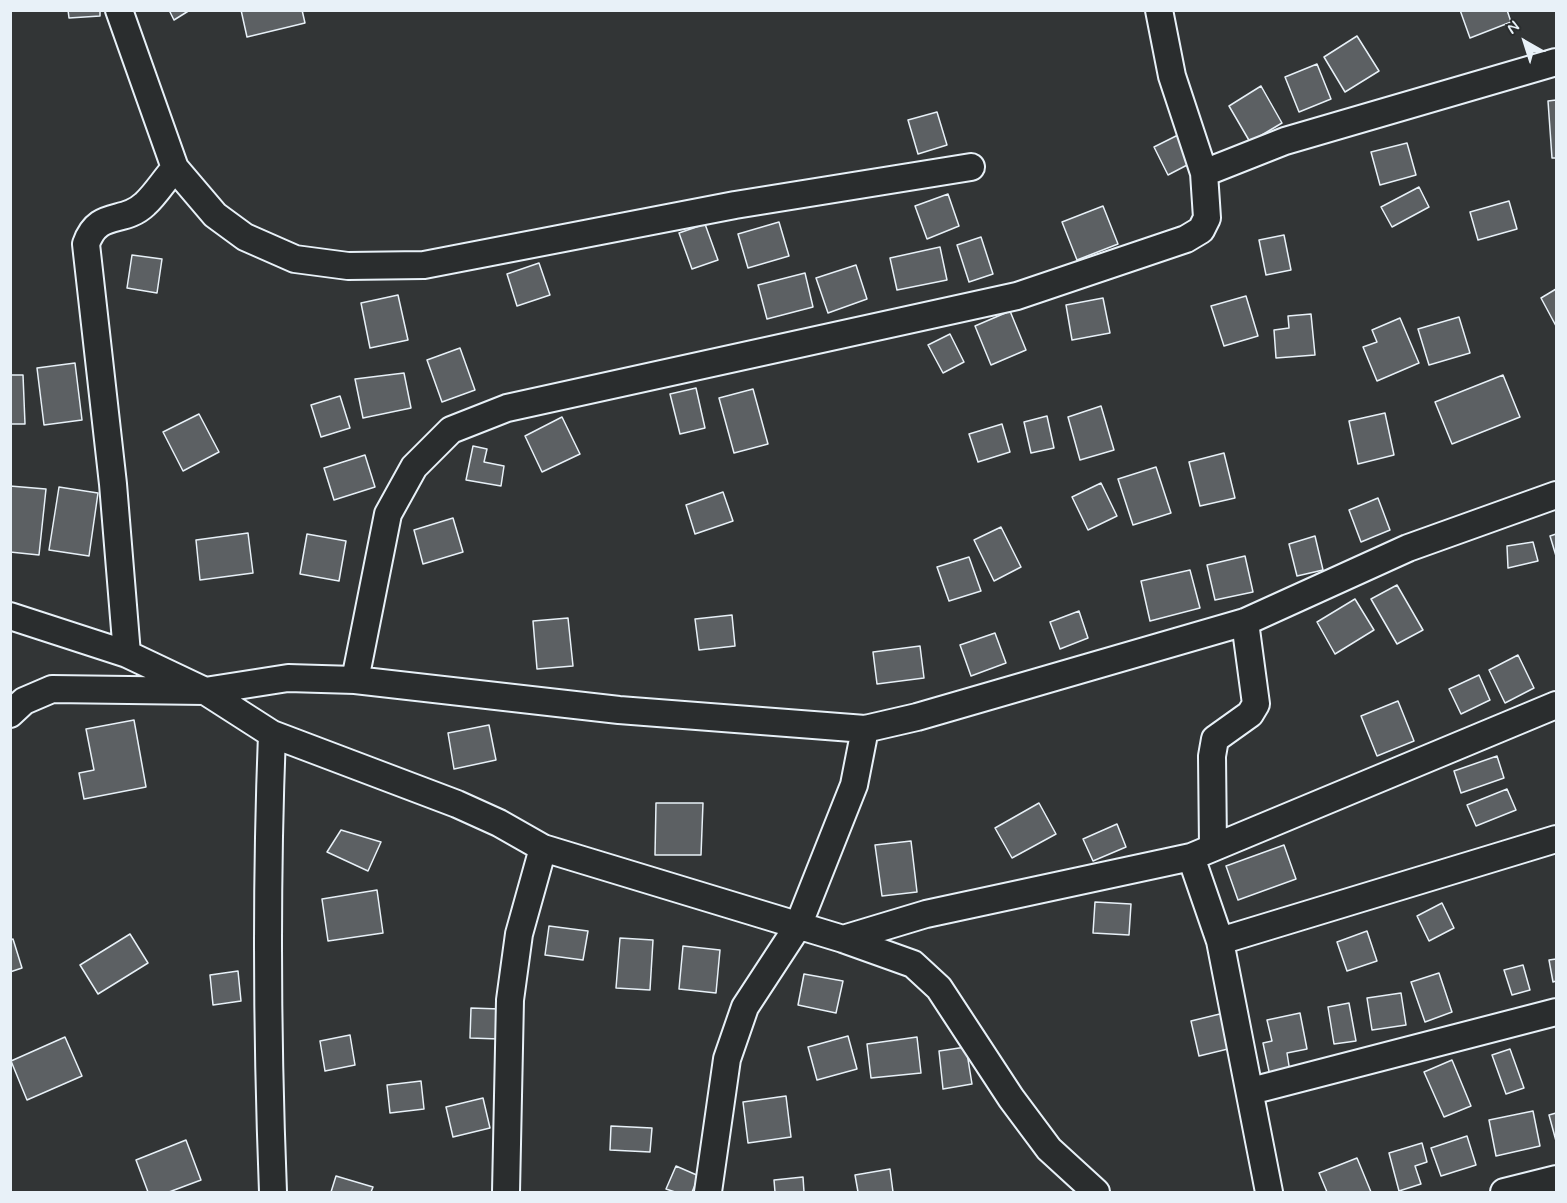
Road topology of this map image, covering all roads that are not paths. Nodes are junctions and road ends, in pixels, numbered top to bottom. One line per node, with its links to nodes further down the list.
1 (119, 10): 5 (street)
2 (1159, 10): 6 (street)
3 (1557, 62): 6 (street)
4 (970, 167): 5 (street)
5 (175, 168): 10 (street)
6 (1204, 173): 11 (street)
7 (1557, 495): 9 (street)
8 (10, 616): 10 (street)
9 (1245, 622): 15 (street); 19 (street)
10 (127, 654): 12 (street)
11 (355, 680): 12 (street); 15 (street)
12 (206, 691): 14 (street); 16 (street)
13 (1557, 705): 19 (street)
14 (10, 714)
15 (865, 729): 20 (street)
16 (272, 734): 18 (street); 26 (street)
17 (1557, 839): 22 (street)
18 (543, 848): 20 (street); 27 (street)
19 (1202, 852): 21 (street); 22 (street)
20 (798, 926): 21 (street); 28 (street)
21 (843, 939): 29 (street)
22 (1220, 941): 24 (street)
23 (1557, 1012): 24 (street)
24 (1251, 1091): 30 (street)
25 (1557, 1179): 31 (street)
26 (273, 1192)
27 (506, 1192)
28 (708, 1192)
29 (1096, 1192)
30 (1269, 1192)
31 (1504, 1192)

